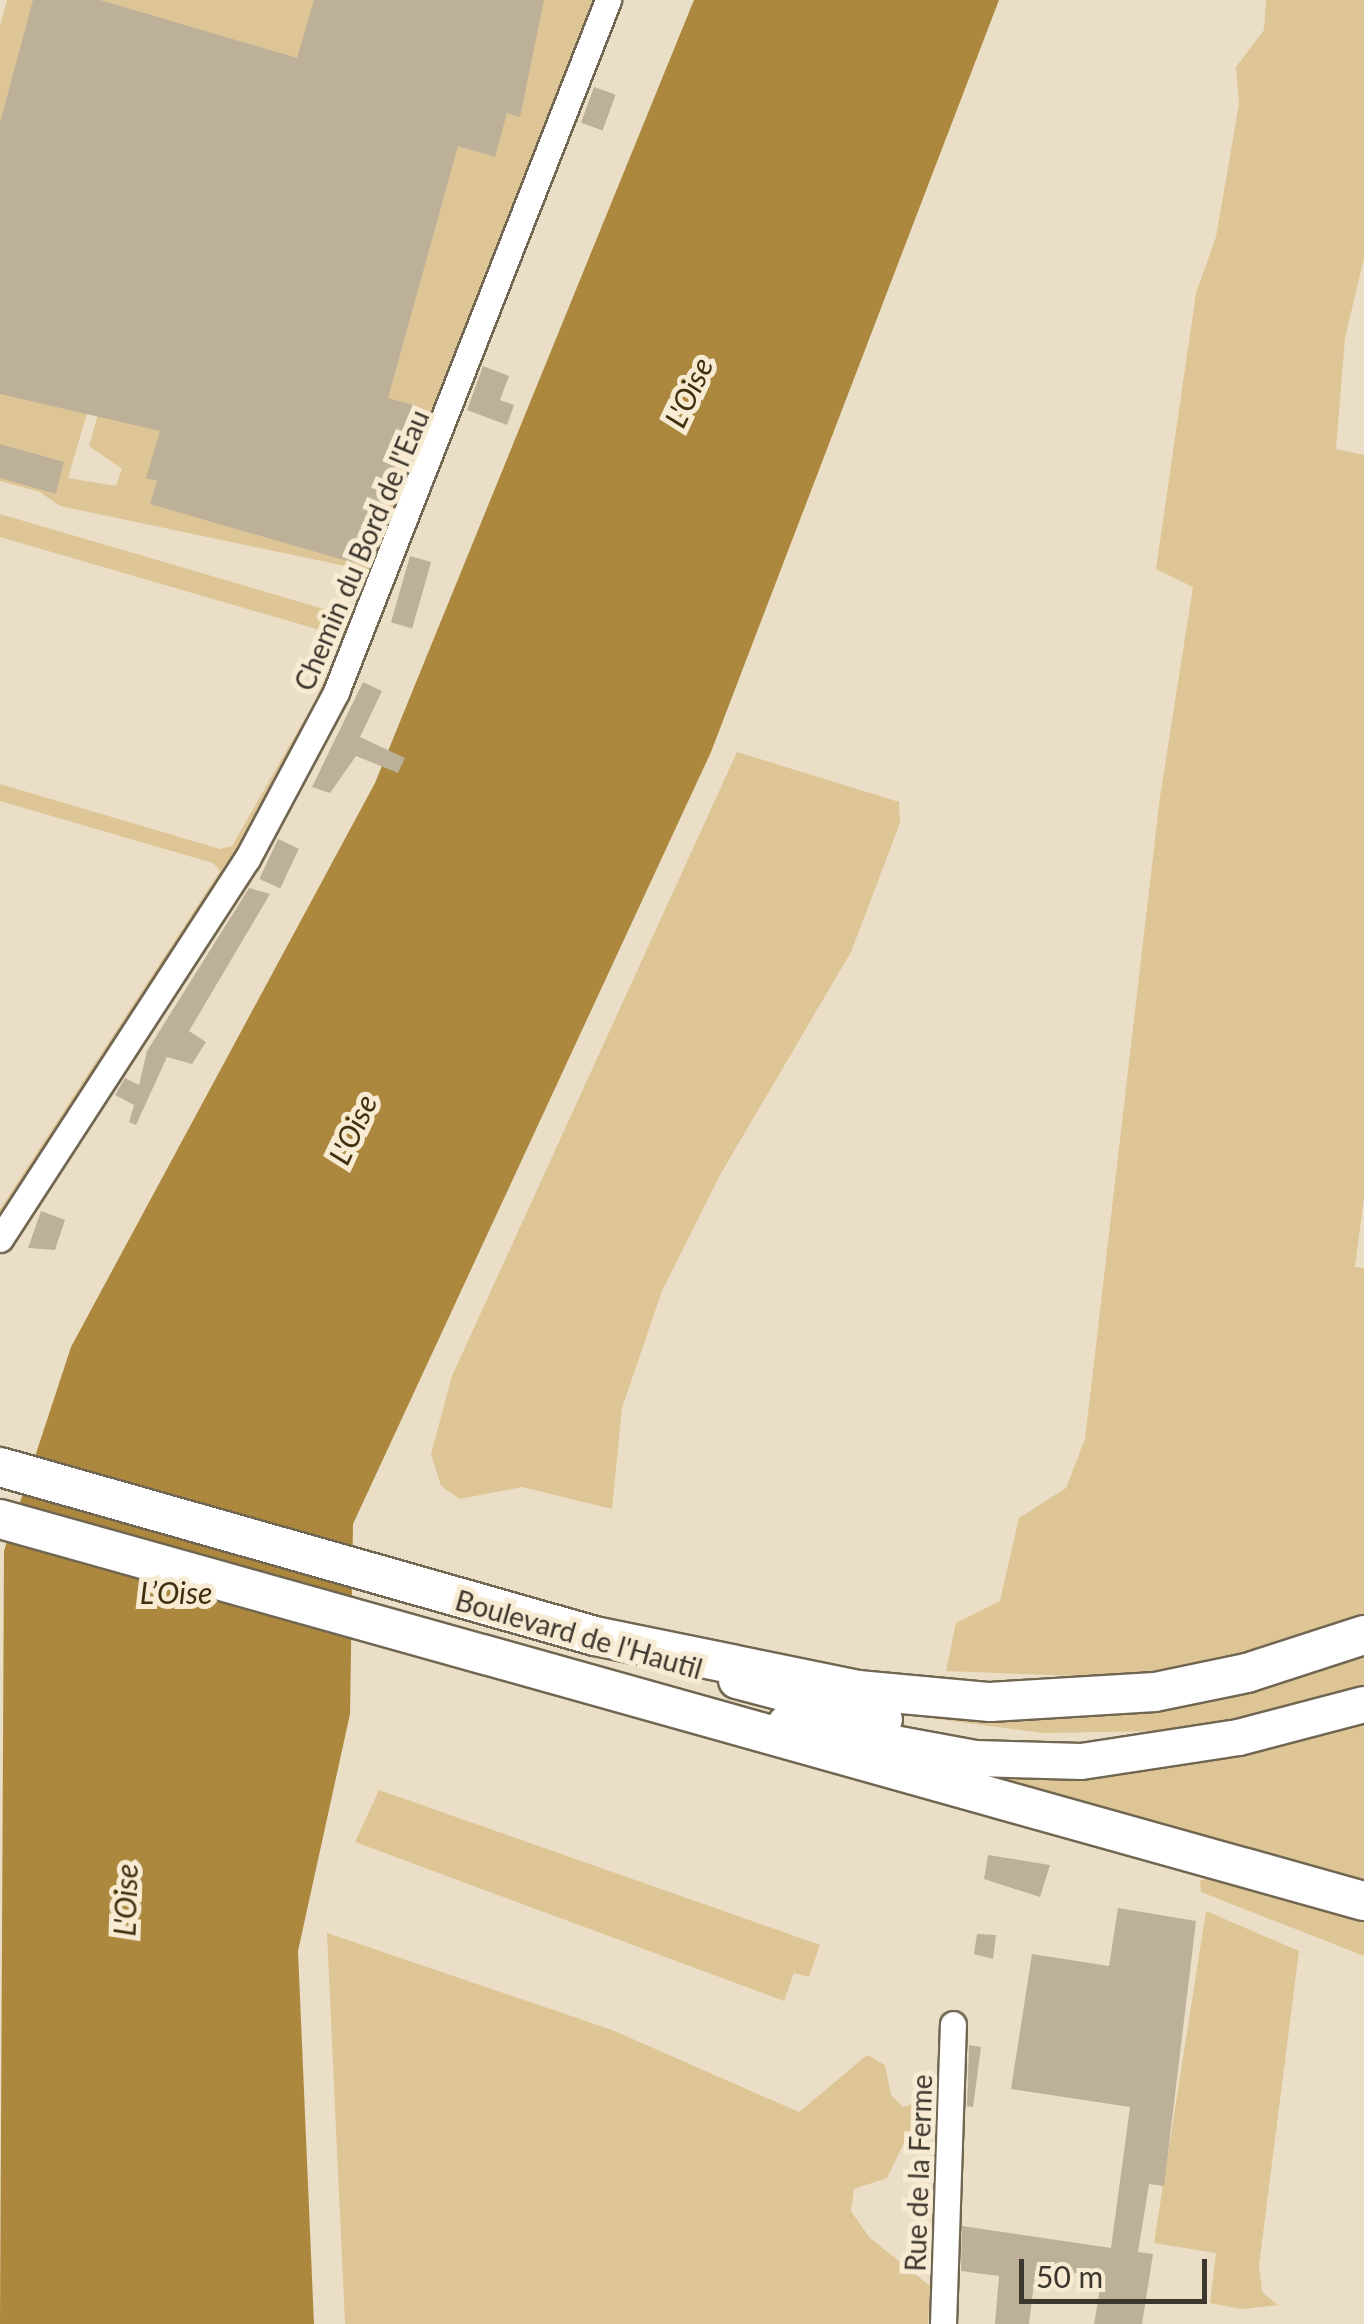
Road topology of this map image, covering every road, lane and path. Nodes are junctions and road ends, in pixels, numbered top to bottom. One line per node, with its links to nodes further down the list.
1 (608, 0): 2 (street, Chemin du Bord de l'Eau)
2 (0, 1238)
3 (0, 1468): 6 (main road, Boulevard de l'Hautil)
4 (0, 1518): 7 (main road, Boulevard de l'Hautil)
5 (1364, 1634): 6 (main road)
6 (595, 1636): 9 (main road, Boulevard de l'Hautil)
7 (646, 1697): 9 (main road, Boulevard de l'Hautil); 10 (main road)
8 (1364, 1704): 9 (main road, Boulevard de l'Hautil)
9 (1168, 1748)
10 (1364, 1901)
11 (953, 2024): 12 (street, Rue de la Ferme)
12 (943, 2324)

